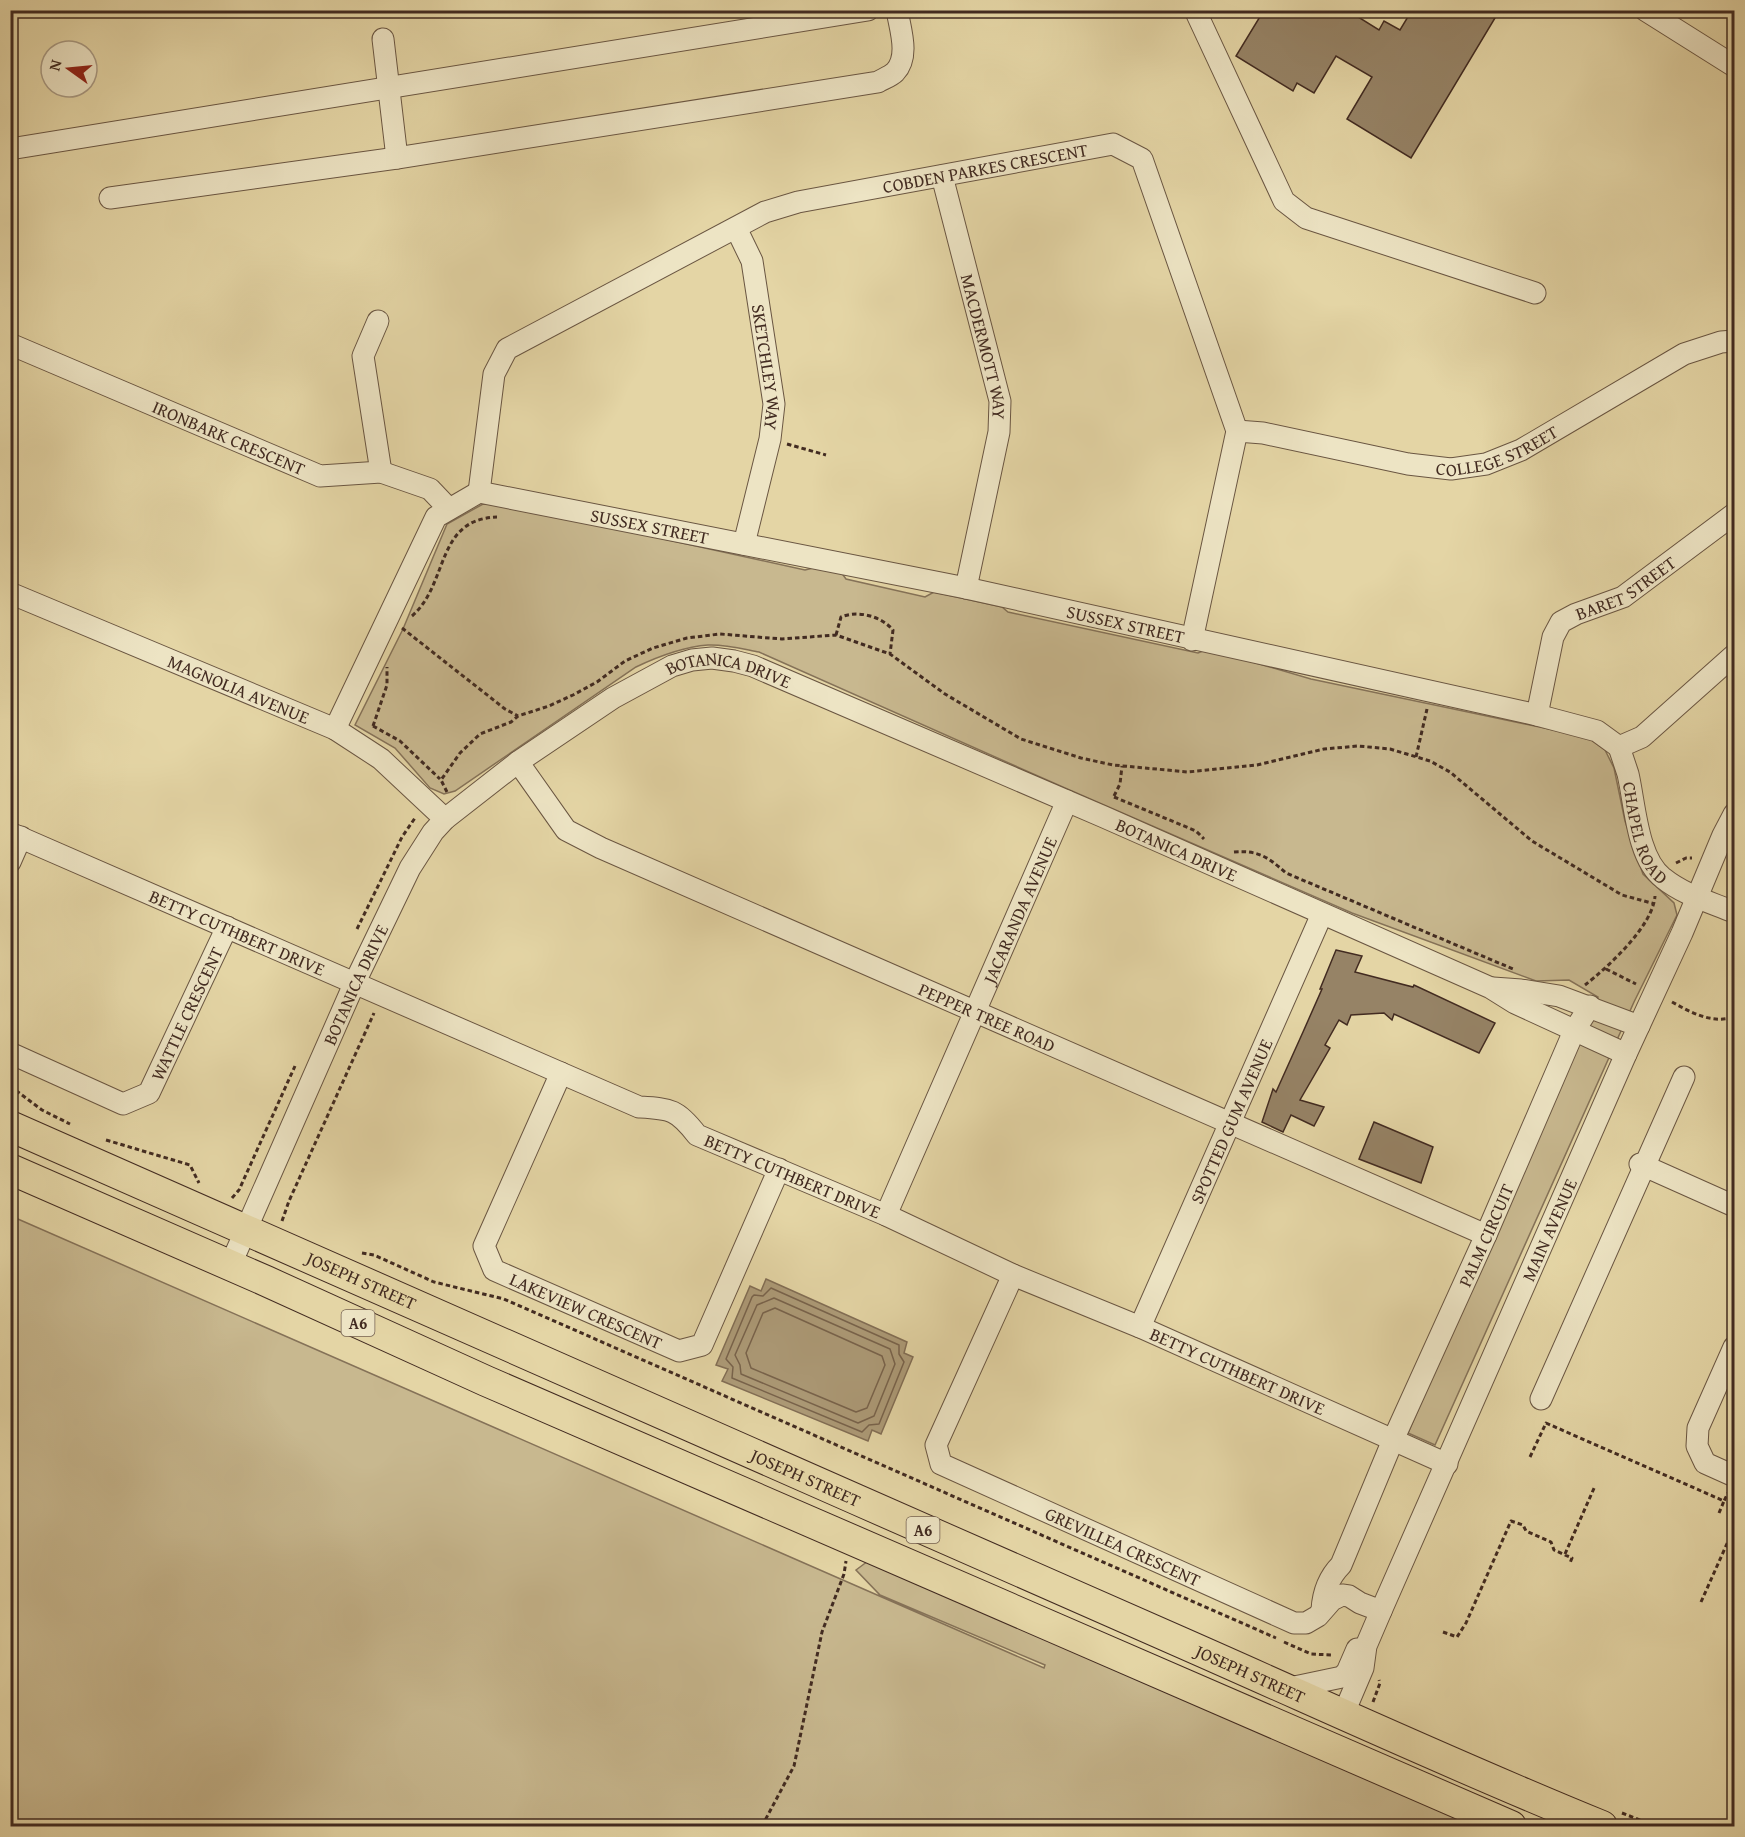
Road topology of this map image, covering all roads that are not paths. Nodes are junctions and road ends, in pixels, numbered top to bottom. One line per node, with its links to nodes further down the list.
1 (868, 10): 7 (street)
2 (897, 10): 9 (street)
3 (1195, 10): 13 (street)
4 (1645, 10): 6 (street)
5 (382, 39): 7 (street)
6 (1734, 66)
7 (388, 89): 8 (street); 9 (street)
8 (10, 149)
9 (397, 158): 11 (street)
10 (942, 176): 12 (street, COBDEN PARKES CRESCENT); 17 (street, COBDEN PARKES CRESCENT); 23 (street, MACDERMOTT WAY)
11 (110, 198)
12 (736, 228): 19 (street, COBDEN PARKES CRESCENT); 22 (street, SKETCHLEY WAY)
13 (1535, 293)
14 (378, 321): 18 (street)
15 (1734, 341): 17 (street, COLLEGE STREET)
16 (10, 344): 18 (street, IRONBARK CRESCENT)
17 (1237, 431): 25 (street)
18 (381, 472): 20 (street, IRONBARK CRESCENT)
19 (479, 492): 20 (street); 22 (street, SUSSEX STREET)
20 (449, 509): 28 (street)
21 (1734, 514): 27 (street, BARET STREET)
22 (744, 544): 23 (street, SUSSEX STREET)
23 (966, 588): 25 (street, SUSSEX STREET)
24 (10, 593): 28 (street, MAGNOLIA AVENUE)
25 (1192, 640): 27 (street, SUSSEX STREET)
26 (1734, 654): 29 (street)
27 (1537, 715): 29 (street, SUSSEX STREET)
28 (335, 729): 32 (street, MAGNOLIA AVENUE)
29 (1619, 747): 36 (street, CHAPEL ROAD)
30 (518, 762): 31 (street, BOTANICA DRIVE); 32 (street, BOTANICA DRIVE); 43 (street, PEPPER TREE ROAD)
31 (1067, 801): 38 (street, BOTANICA DRIVE); 43 (street, JACARANDA AVENUE)
32 (452, 813): 40 (street, BOTANICA DRIVE)
33 (1734, 814): 36 (street, MAIN AVENUE)
34 (16, 835): 35 (street); 39 (street, BETTY CUTHBERT DRIVE)
35 (10, 862)
36 (1697, 898): 37 (street, CHAPEL ROAD); 44 (street, MAIN AVENUE)
37 (1734, 912)
38 (1322, 914): 41 (street, BOTANICA DRIVE); 50 (street, SPOTTED GUM AVENUE)
39 (227, 927): 40 (street, BETTY CUTHBERT DRIVE); 46 (street, WATTLE CRESCENT)
40 (355, 982): 48 (street, BETTY CUTHBERT DRIVE); 57 (street, BOTANICA DRIVE)
41 (1491, 988): 42 (street, BOTANICA DRIVE); 45 (street, BOTANICA DRIVE)
42 (1590, 1006): 44 (street, BOTANICA DRIVE); 45 (street, PALM CIRCUIT)
43 (974, 1012): 50 (street, PEPPER TREE ROAD); 56 (street, JACARANDA AVENUE)
44 (1639, 1026): 47 (street, MAIN AVENUE)
45 (1574, 1031): 47 (street, BOTANICA DRIVE); 58 (street, PALM CIRCUIT)
46 (10, 1053)
47 (1626, 1054): 65 (street, MAIN AVENUE)
48 (561, 1072): 54 (street, BETTY CUTHBERT DRIVE); 54 (street, LAKEVIEW CRESCENT)
49 (1684, 1077): 52 (street)
50 (1229, 1122): 58 (street, PEPPER TREE ROAD); 61 (street, SPOTTED GUM AVENUE)
51 (10, 1126): 57 (highway, JOSEPH STREET / A6)
52 (1642, 1165): 55 (street); 63 (street)
53 (10, 1169): 59 (highway, JOSEPH STREET / A6)
54 (779, 1170): 56 (street, BETTY CUTHBERT DRIVE)
55 (1734, 1206)
56 (886, 1215): 60 (street, BETTY CUTHBERT DRIVE)
57 (246, 1228): 59 (street, BOTANICA DRIVE); 72 (highway, JOSEPH STREET / A6)
58 (1486, 1235): 64 (street, PALM CIRCUIT)
59 (230, 1266): 75 (highway, JOSEPH STREET / A6)
60 (1013, 1275): 61 (street, BETTY CUTHBERT DRIVE); 69 (street, GREVILLEA CRESCENT)
61 (1140, 1327): 64 (street, BETTY CUTHBERT DRIVE)
62 (1734, 1347): 66 (street)
63 (1541, 1399)
64 (1394, 1440): 65 (street, BETTY CUTHBERT DRIVE); 67 (street)
65 (1447, 1464): 70 (street, MAIN AVENUE)
66 (1731, 1484)
67 (1341, 1565): 68 (street); 69 (street)
68 (1349, 1596): 69 (street); 70 (street)
69 (1322, 1610)
70 (1381, 1611): 71 (street, MAIN AVENUE)
71 (1357, 1665): 72 (street); 73 (street, MAIN AVENUE)
72 (1285, 1689): 73 (highway, JOSEPH STREET / A6)
73 (1343, 1715): 74 (highway, JOSEPH STREET / A6)
74 (1612, 1820)
75 (1511, 1827)

